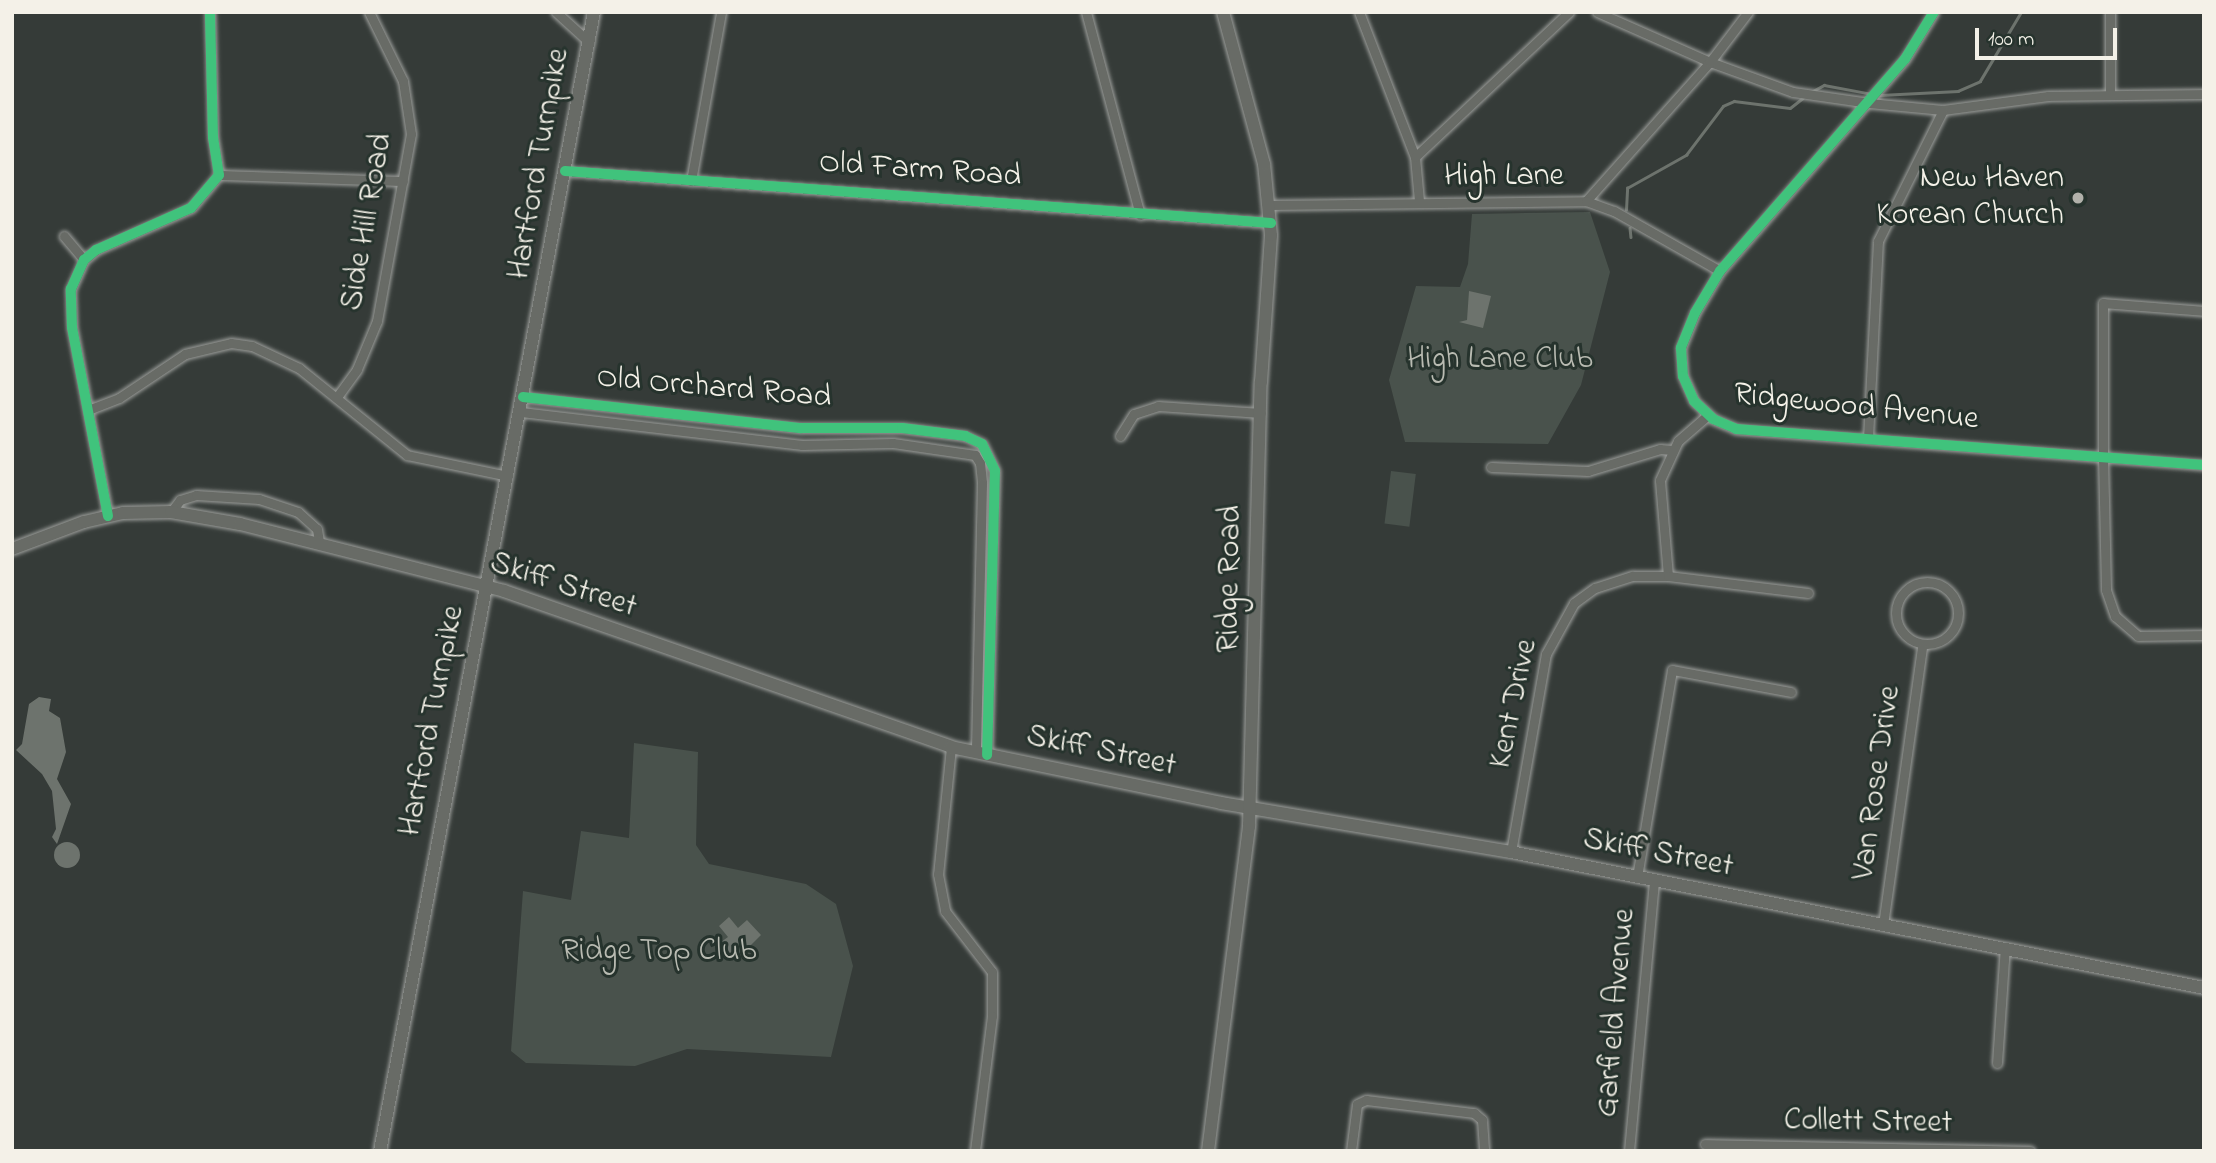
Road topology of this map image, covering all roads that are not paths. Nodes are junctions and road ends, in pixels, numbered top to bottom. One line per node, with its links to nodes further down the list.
1 (211, 12): 22 (street)
2 (369, 12): 23 (street, Side Hill Road)
3 (556, 12): 14 (street)
4 (594, 12): 14 (main road, Hartford Turnpike)
5 (721, 12): 24 (street)
6 (1086, 12): 28 (street)
7 (1223, 12): 27 (main road, Ridge Road)
8 (1569, 12): 20 (street)
9 (1597, 12): 15 (street)
10 (1748, 12): 15 (street)
11 (1934, 12): 18 (street, Ridgewood Avenue)
12 (2110, 12): 16 (street)
13 (1364, 14): 20 (street)
14 (589, 42): 21 (main road, Hartford Turnpike)
15 (1710, 62): 18 (street); 26 (street)
16 (2110, 94): 17 (street); 19 (street)
17 (2204, 94)
18 (1869, 103): 19 (street); 32 (street, Ridgewood Avenue)
19 (1943, 110): 43 (street)
20 (1415, 157): 25 (street)
21 (565, 171): 24 (street, Old Farm Road); 35 (main road, Hartford Turnpike)
22 (219, 175): 23 (street); 31 (street)
23 (403, 181): 34 (street, Side Hill Road)
24 (691, 181): 28 (street, Old Farm Road)
25 (1419, 201): 26 (street, High Lane); 27 (street, High Lane)
26 (1586, 201): 32 (street, High Lane)
27 (1270, 205): 29 (main road, Ridge Road)
28 (1140, 215): 29 (street, Old Farm Road)
29 (1271, 223): 38 (main road, Ridge Road)
30 (64, 236): 31 (street)
31 (84, 260): 36 (street)
32 (1720, 271): 39 (street, Ridgewood Avenue)
33 (2204, 311): 49 (street)
34 (337, 397): 36 (street); 52 (street)
35 (523, 397): 37 (main road, Hartford Turnpike); 40 (street, Old Orchard Road)
36 (88, 410): 54 (street)
37 (520, 412): 44 (street, Old Orchard Road); 52 (main road, Hartford Turnpike)
38 (1261, 413): 42 (street); 67 (main road, Ridge Road)
39 (1707, 415): 43 (street, Ridgewood Avenue); 47 (street)
40 (760, 423): 41 (street, Old Orchard Road); 44 (street, Old Orchard Road)
41 (818, 429): 45 (street, Old Orchard Road); 46 (street, Old Orchard Road)
42 (1120, 436)
43 (1867, 438): 49 (street, Ridgewood Avenue)
44 (759, 441): 46 (street, Old Orchard Road)
45 (982, 444): 48 (street); 60 (street)
46 (816, 446): 48 (street, Old Orchard Road)
47 (1672, 450): 51 (street); 57 (street)
48 (975, 455): 59 (street)
49 (2103, 457): 50 (street, Ridgewood Avenue); 62 (street)
50 (2204, 465)
51 (1491, 467)
52 (508, 476): 58 (main road, Hartford Turnpike)
53 (171, 512): 54 (main road, Skiff Street); 55 (main road, Skiff Street); 55 (street)
54 (108, 516): 56 (main road, Skiff Street)
55 (319, 542): 58 (main road, Skiff Street)
56 (12, 549)
57 (1668, 576): 61 (street, Kent Drive); 68 (street, Kent Drive)
58 (485, 586): 65 (main road, Skiff Street); 76 (main road, Hartford Turnpike)
59 (979, 592): 60 (street); 66 (street)
60 (992, 593): 66 (street)
61 (1808, 593)
62 (2204, 635)
63 (1922, 648): 63 (street, Van Rose Drive); 71 (street, Van Rose Drive)
64 (1791, 692): 69 (street)
65 (951, 747): 66 (main road, Skiff Street); 77 (street)
66 (982, 754): 67 (main road, Skiff Street)
67 (1250, 807): 68 (main road, Skiff Street); 78 (main road, Ridge Road)
68 (1511, 852): 69 (main road, Skiff Street)
69 (1637, 877): 70 (main road, Skiff Street)
70 (1654, 880): 71 (main road, Skiff Street); 81 (street, Garfield Avenue)
71 (1883, 925): 72 (main road, Skiff Street)
72 (2005, 947): 73 (main road, Skiff Street); 74 (street)
73 (2204, 988)
74 (1997, 1063)
75 (1705, 1144): 82 (street, Collett Street)
76 (380, 1151)
77 (975, 1151)
78 (1208, 1151)
79 (1351, 1151): 80 (street)
80 (1484, 1151)
81 (1629, 1151)
82 (2029, 1151)

